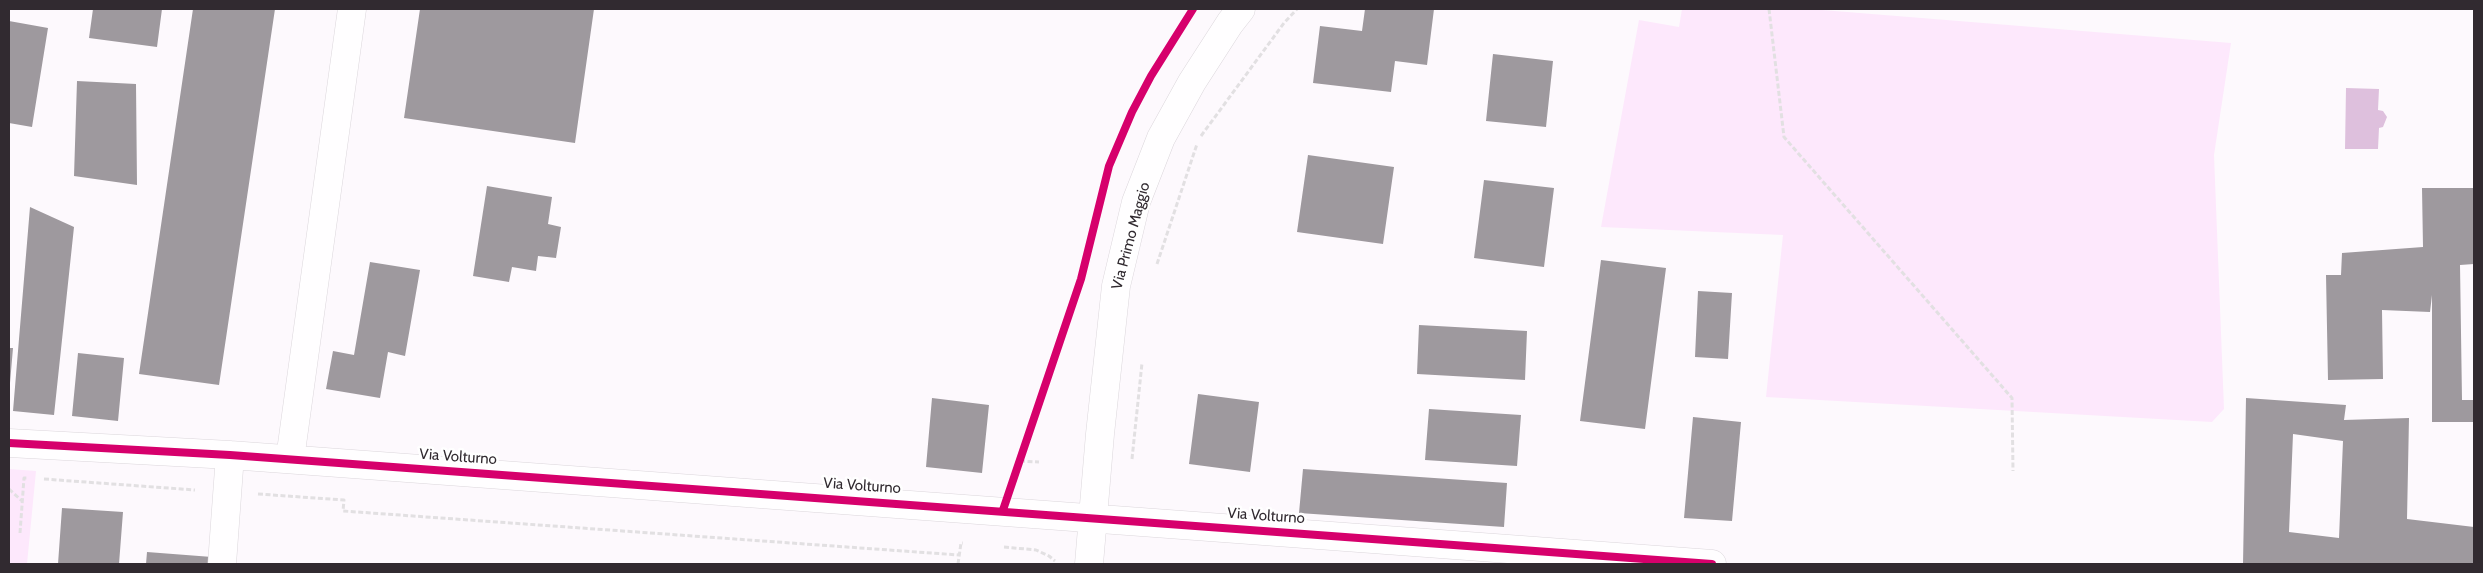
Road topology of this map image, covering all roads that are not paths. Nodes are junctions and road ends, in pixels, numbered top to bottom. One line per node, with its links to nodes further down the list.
1 (352, 9): 5 (street)
2 (1241, 9): 6 (street, Via Primo Maggio)
3 (9, 443): 4 (street, Via Volturno)
4 (230, 455): 5 (street, Via Volturno); 7 (street)
5 (290, 459): 6 (street, Via Volturno)
6 (1094, 517): 8 (street, Via Primo Maggio); 9 (street, Via Volturno)
7 (222, 564)
8 (1089, 564)
9 (1712, 564)

